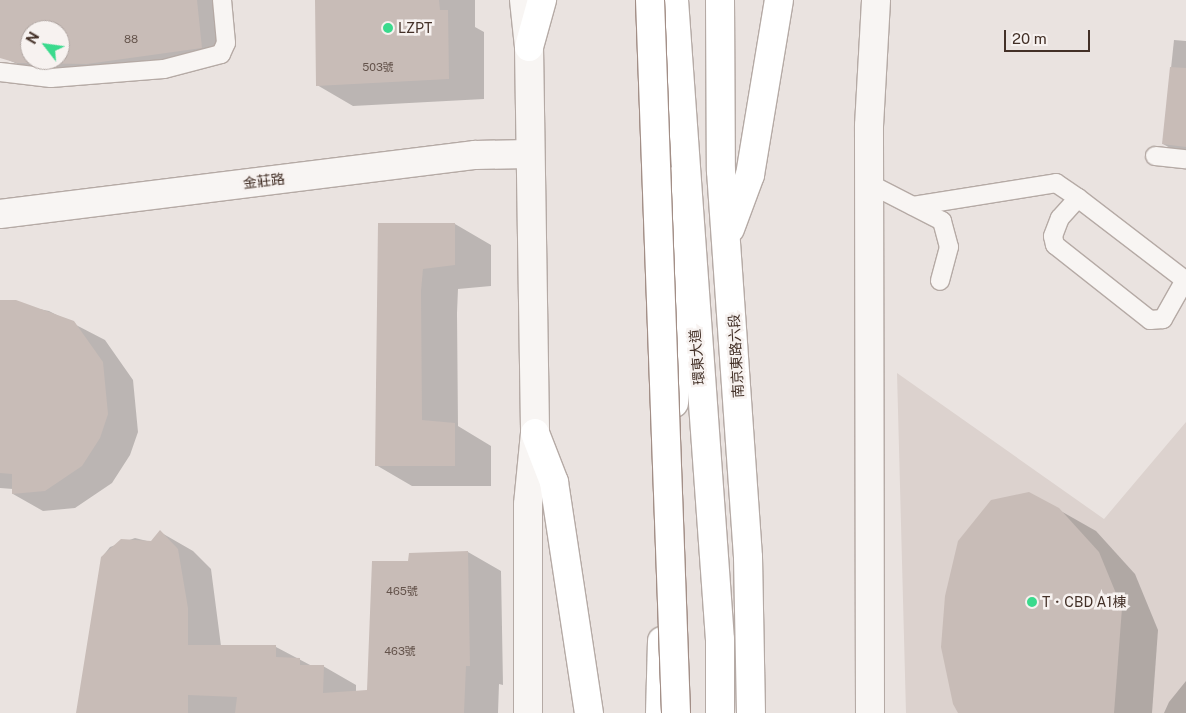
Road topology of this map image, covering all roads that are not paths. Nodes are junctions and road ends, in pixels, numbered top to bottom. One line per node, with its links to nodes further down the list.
1 (222, 0): 11 (lane)
2 (524, 0): 10 (street)
3 (542, 0): 10 (main road)
4 (650, 0): 25 (main road, bridge)
5 (670, 0): 24 (main road)
6 (674, 0): 26 (main road, 環東大道)
7 (720, 0): 19 (main road, 南京東路六段)
8 (779, 0): 19 (main road)
9 (876, 0): 15 (street)
10 (529, 47): 12 (street)
11 (0, 72)
12 (528, 154): 18 (street, 金莊路); 21 (street)
13 (1155, 156): 14 (lane)
14 (1186, 159)
15 (870, 184): 17 (lane); 28 (street)
16 (1078, 198): 16 (lane); 17 (lane)
17 (913, 206): 20 (lane)
18 (0, 214)
19 (729, 232): 27 (main road, 南京東路六段)
20 (940, 281)
21 (535, 432): 22 (street); 23 (main road)
22 (528, 713)
23 (589, 713)
24 (660, 713)
25 (676, 713)
26 (720, 713)
27 (751, 713)
28 (870, 713)

